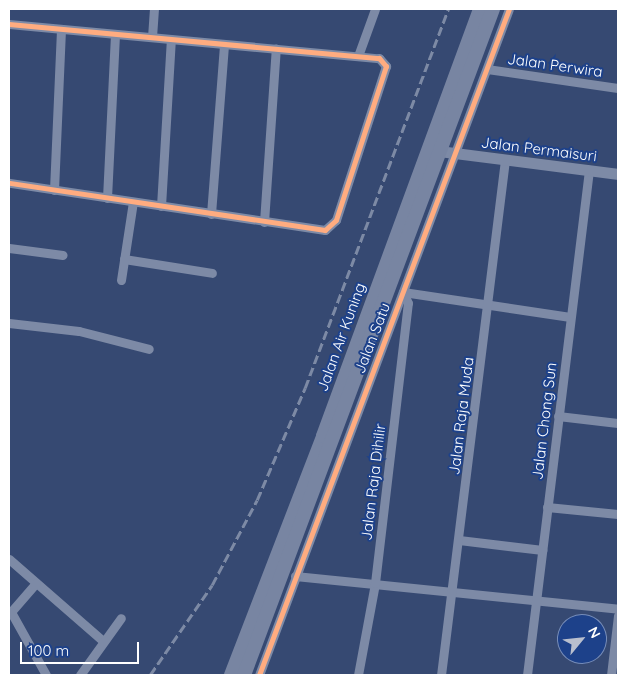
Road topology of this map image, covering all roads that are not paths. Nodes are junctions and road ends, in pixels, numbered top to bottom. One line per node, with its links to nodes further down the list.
1 (154, 9): 9 (street)
2 (375, 9): 13 (street)
3 (480, 9): 16 (main road, Jalan Air Kuning)
4 (493, 9): 16 (main road, Jalan Air Kuning)
5 (509, 9): 14 (street, Jalan Satu)
6 (9, 24): 7 (street)
7 (61, 29): 8 (street); 22 (street)
8 (114, 34): 9 (street); 23 (street)
9 (152, 37): 10 (street)
10 (171, 39): 11 (street); 25 (street)
11 (224, 44): 12 (street); 26 (street)
12 (276, 48): 13 (street); 27 (street)
13 (358, 56): 27 (street)
14 (487, 69): 15 (street, Jalan Perwira); 17 (street, Jalan Satu)
15 (618, 88)
16 (433, 151): 17 (street, Jalan Permaisuri); 56 (main road, Jalan Air Kuning); 57 (main road, Jalan Air Kuning)
17 (455, 153): 18 (street, Jalan Permaisuri); 33 (street, Jalan Satu)
18 (506, 160): 19 (street, Jalan Permaisuri); 34 (street, Jalan Raja Muda)
19 (589, 170): 20 (street, Jalan Permaisuri); 35 (street, Jalan Chong Sun)
20 (618, 174)
21 (9, 183): 22 (street)
22 (54, 190): 23 (street)
23 (106, 198): 24 (street)
24 (133, 202): 25 (street); 30 (street)
25 (161, 206): 26 (street)
26 (212, 214): 27 (street)
27 (264, 222)
28 (9, 248): 29 (street)
29 (62, 255)
30 (124, 259): 31 (street); 32 (street)
31 (212, 273)
32 (121, 280)
33 (403, 292): 34 (street); 45 (street, Jalan Satu); 46 (street, Jalan Raja Dihilir)
34 (489, 305): 35 (street); 42 (street, Jalan Raja Muda)
35 (570, 317): 38 (street, Jalan Chong Sun)
36 (9, 323): 37 (street)
37 (149, 349)
38 (558, 416): 39 (street); 40 (street, Jalan Chong Sun)
39 (618, 423)
40 (547, 507): 41 (street); 43 (street, Jalan Chong Sun)
41 (618, 514)
42 (459, 540): 43 (street); 48 (street, Jalan Raja Muda)
43 (542, 550): 49 (street, Jalan Chong Sun)
44 (9, 559): 47 (street)
45 (295, 576): 46 (street); 58 (street, Jalan Satu)
46 (375, 582): 48 (street); 59 (street, Jalan Raja Dihilir)
47 (36, 583): 53 (street); 54 (street)
48 (451, 590): 49 (street); 60 (street, Jalan Raja Muda)
49 (536, 599): 50 (street); 61 (street, Jalan Chong Sun)
50 (618, 609)
51 (618, 615): 62 (street)
52 (121, 618): 53 (street)
53 (103, 641): 55 (street)
54 (46, 675)
55 (80, 675)
56 (231, 675)
57 (244, 675)
58 (258, 675)
59 (358, 675)
60 (442, 675)
61 (527, 675)
62 (611, 675)

